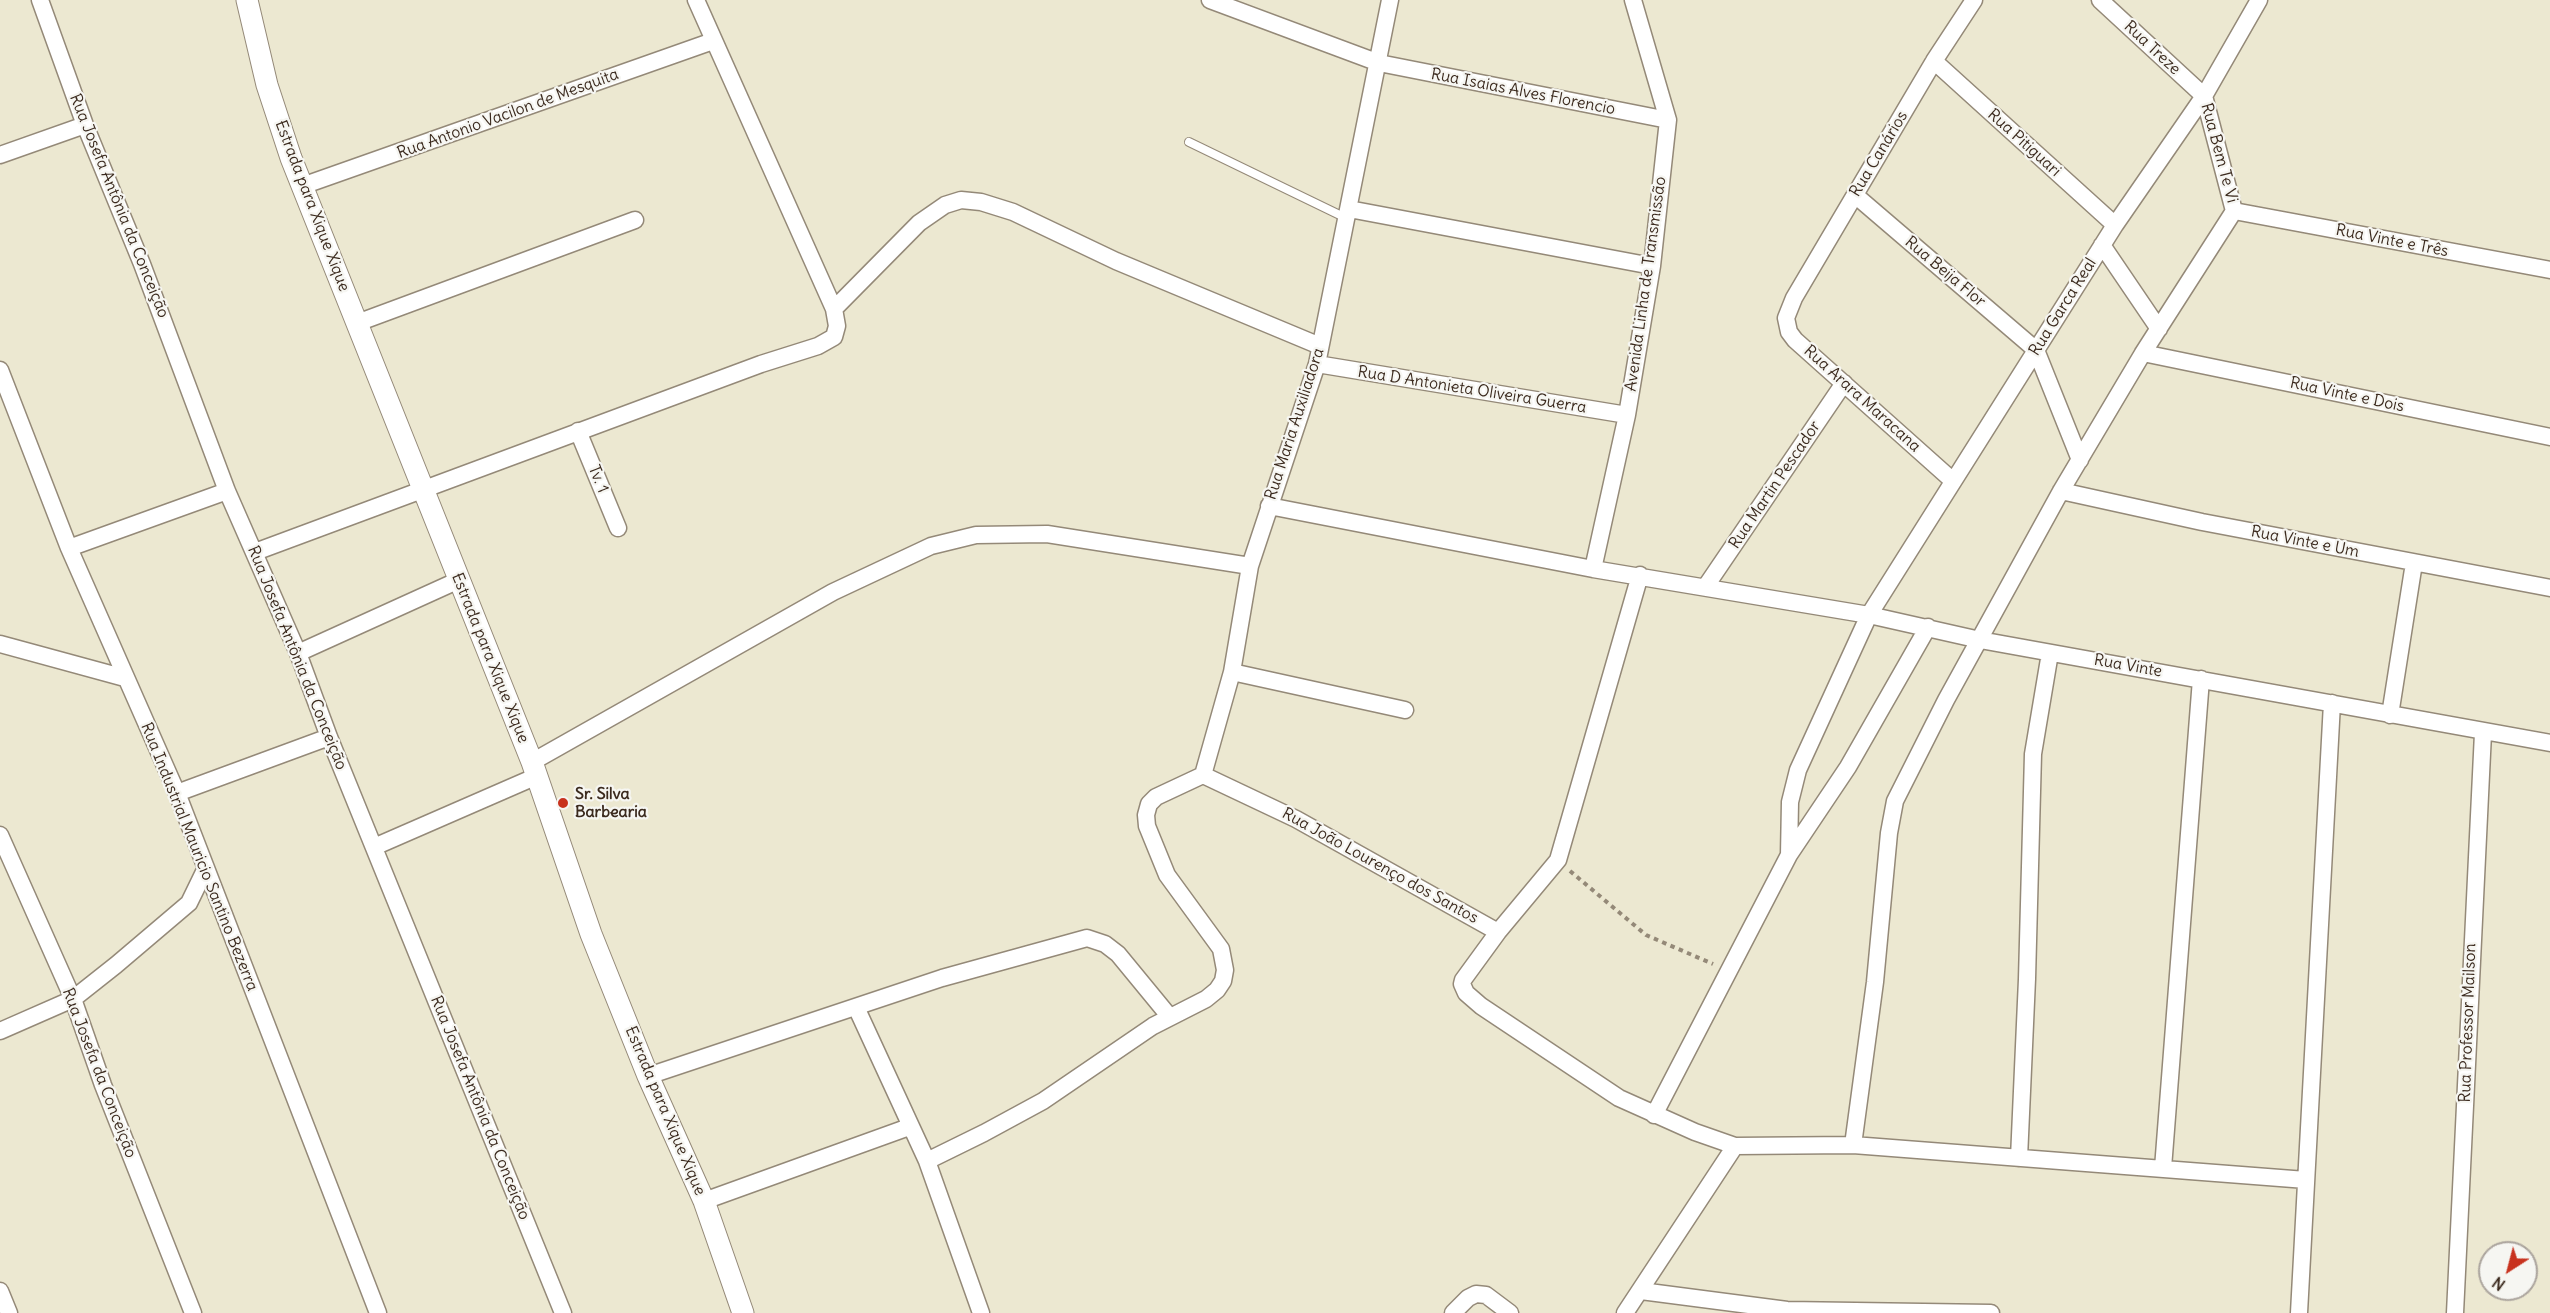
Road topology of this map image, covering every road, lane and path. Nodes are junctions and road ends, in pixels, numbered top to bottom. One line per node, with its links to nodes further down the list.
1 (40, 0): 15 (street, Rua Josefa Antônia da Conceição)
2 (247, 0): 18 (street, Estrada para Xique Xique)
3 (696, 0): 10 (street)
4 (1210, 0): 12 (street, Rua Isaias Alves Florencio)
5 (1389, 0): 12 (street, Rua Maria Auxiliadora)
6 (1633, 0): 14 (street, Avenida Linha de Transmissão)
7 (1974, 0): 11 (street, Rua Canários)
8 (2100, 0): 13 (street, Rua Treze)
9 (2259, 0): 13 (street, Rua Garca Real)
10 (713, 40): 18 (street, Rua Antonio Vacilon de Mesquita); 27 (street)
11 (1934, 61): 19 (street, Rua Canários); 23 (street, Rua Pitiguari)
12 (1379, 63): 14 (street, Rua Isaias Alves Florencio); 21 (street, Rua Maria Auxiliadora)
13 (2204, 96): 20 (street, Rua Bem Te Vi); 23 (street, Rua Garca Real)
14 (1668, 120): 25 (street, Avenida Linha de Transmissão)
15 (85, 124): 17 (street); 43 (street, Rua Josefa Antônia da Conceição)
16 (1189, 142): 21 (lane)
17 (0, 155)
18 (302, 186): 29 (street, Estrada para Xique Xique)
19 (1855, 195): 28 (street, Rua Canários); 32 (street, Rua Beija Flor)
20 (2234, 211): 26 (street, Rua Vinte e Três); 30 (street)
21 (1348, 213): 25 (street); 31 (street, Rua Maria Auxiliadora)
22 (635, 220): 29 (street)
23 (2115, 225): 24 (street, Rua Garca Real)
24 (2102, 245): 30 (street); 32 (street, Rua Garca Real)
25 (1652, 266): 37 (street, Avenida Linha de Transmissão)
26 (2550, 270)
27 (834, 309): 31 (street); 38 (street)
28 (1787, 310): 36 (street, Rua Arara Maracana)
29 (357, 323): 42 (street, Estrada para Xique Xique)
30 (2159, 329): 33 (street)
31 (1320, 346): 34 (street, Rua Maria Auxiliadora)
32 (2036, 350): 40 (street); 41 (street, Rua Garca Real)
33 (2143, 353): 39 (street, Rua Vinte e Dois); 40 (street)
34 (1317, 364): 37 (street, Rua D Antonieta Oliveira Guerra); 45 (street, Rua Maria Auxiliadora)
35 (0, 370): 47 (street, Rua Industrial Mauricio Santino Bezerra)
36 (1844, 383): 41 (street, Rua Arara Maracana); 54 (street, Rua Martin Pescador)
37 (1627, 415): 51 (street, Avenida Linha de Transmissão)
38 (578, 430): 42 (street); 46 (street, Tv. 1)
39 (2550, 437)
40 (2080, 460): 44 (street)
41 (1953, 481): 56 (street, Rua Garca Real)
42 (424, 487): 48 (street); 53 (street, Estrada para Xique Xique)
43 (227, 491): 47 (street); 48 (street, Rua Josefa Antônia da Conceição)
44 (2061, 491): 49 (street, Rua Vinte e Um); 58 (street)
45 (1269, 506): 50 (street, Rua Maria Auxiliadora); 51 (street, Rua Vinte)
46 (618, 528)
47 (69, 548): 63 (street, Rua Industrial Mauricio Santino Bezerra)
48 (255, 552): 60 (street, Rua Josefa Antônia da Conceição)
49 (2414, 563): 55 (street, Rua Vinte e Um); 67 (street)
50 (1250, 566): 62 (street, Rua Maria Auxiliadora); 71 (street)
51 (1593, 569): 52 (street, Rua Vinte)
52 (1640, 575): 54 (street, Rua Vinte); 77 (street)
53 (459, 580): 60 (street); 71 (street, Estrada para Xique Xique)
54 (1706, 586): 56 (street, Rua Vinte)
55 (2550, 588)
56 (1869, 615): 57 (street, Rua Vinte); 76 (street, Rua Garca Real)
57 (1928, 627): 58 (street, Rua Vinte); 76 (street)
58 (1980, 640): 61 (street, Rua Vinte); 88 (street)
59 (0, 644): 63 (street)
60 (298, 653): 69 (street, Rua Josefa Antônia da Conceição)
61 (2050, 653): 64 (street, Rua Vinte); 90 (street)
62 (1232, 672): 66 (street); 72 (street, Rua Maria Auxiliadora)
63 (125, 678): 73 (street, Rua Industrial Mauricio Santino Bezerra)
64 (2201, 679): 65 (street, Rua Vinte); 92 (street)
65 (2332, 703): 67 (street, Rua Vinte); 93 (street)
66 (1405, 710)
67 (2390, 715): 68 (street, Rua Vinte)
68 (2483, 733): 70 (street, Rua Vinte); 109 (street, Rua Professor Mailson)
69 (329, 737): 73 (street); 75 (street, Rua Josefa Antônia da Conceição)
70 (2550, 743)
71 (535, 769): 75 (street); 85 (street, Estrada para Xique Xique)
72 (1203, 776): 79 (street, Rua João Lourenço dos Santos); 83 (street)
73 (177, 793): 78 (street, Rua Industrial Mauricio Santino Bezerra)
74 (0, 835): 81 (street, Rua Josefa da Conceição)
75 (374, 847): 101 (street, Rua Josefa Antônia da Conceição)
76 (1789, 855): 80 (street)
77 (1558, 860): 79 (street); 80 (path)
78 (206, 868): 81 (street); 100 (street, Rua Industrial Mauricio Santino Bezerra)
79 (1498, 932): 86 (street, Rua João Lourenço dos Santos)
80 (1730, 971): 86 (street)
81 (73, 999): 84 (street); 99 (street, Rua Josefa da Conceição)
82 (856, 1007): 83 (street); 85 (street); 87 (street)
83 (1169, 1016): 91 (street)
84 (0, 1031)
85 (648, 1076): 94 (street, Estrada para Xique Xique)
86 (1654, 1114): 89 (street)
87 (909, 1126): 91 (street); 94 (street)
88 (1853, 1145): 89 (street); 90 (street)
89 (1735, 1146): 96 (street)
90 (2019, 1158): 92 (street)
91 (927, 1161): 103 (street)
92 (2163, 1167): 93 (street)
93 (2306, 1180): 108 (street)
94 (704, 1201): 102 (street, Estrada para Xique Xique)
95 (0, 1291): 98 (street)
96 (1641, 1291): 97 (street); 106 (street)
97 (1790, 1311): 107 (street)
98 (9, 1313)
99 (193, 1313)
100 (378, 1313)
101 (563, 1313)
102 (743, 1313)
103 (981, 1313)
104 (1453, 1313): 105 (street)
105 (1510, 1313)
106 (1625, 1313)
107 (1991, 1313)
108 (2298, 1313)
109 (2455, 1313)

